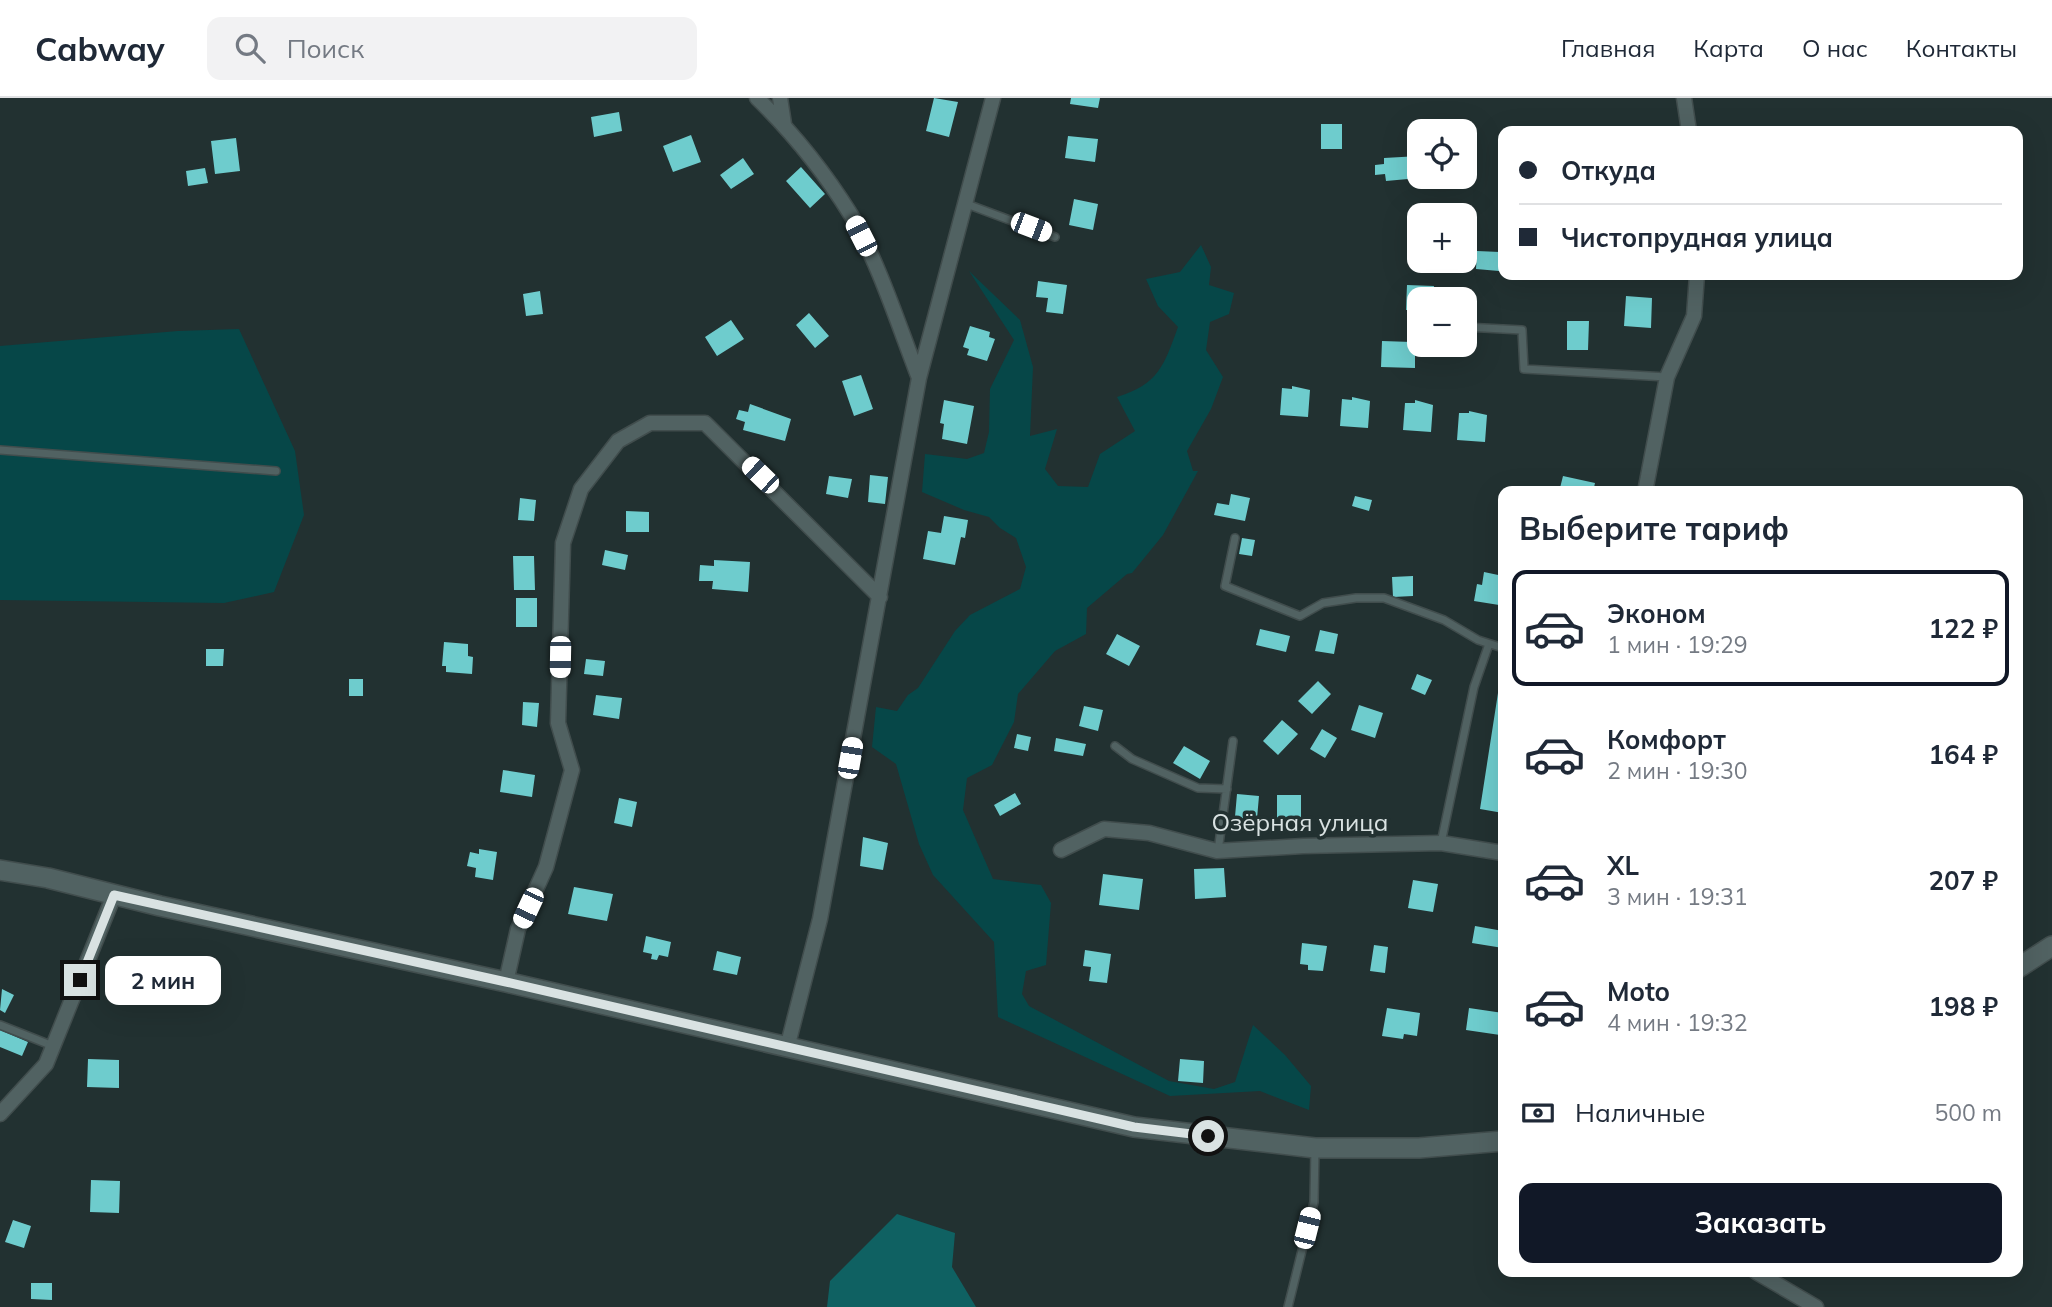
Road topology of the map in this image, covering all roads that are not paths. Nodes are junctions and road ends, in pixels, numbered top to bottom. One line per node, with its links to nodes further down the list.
1 (757, 98): 5 (street)
2 (780, 98): 5 (street)
3 (993, 98): 7 (street)
4 (1684, 98): 6 (street)
5 (785, 124): 12 (street)
6 (1688, 126)
7 (964, 202): 8 (lane); 12 (street)
8 (1055, 237)
9 (1697, 280): 11 (street)
10 (1477, 328): 11 (lane)
11 (1667, 377): 15 (street)
12 (919, 379): 17 (street)
13 (0, 450): 14 (lane)
14 (275, 471)
15 (1646, 486)
16 (1235, 538): 18 (lane)
17 (880, 597): 31 (street); 34 (street)
18 (1489, 644): 19 (lane); 23 (lane)
19 (1498, 647)
20 (1233, 741): 22 (lane)
21 (1115, 746): 22 (lane)
22 (1227, 789): 25 (lane)
23 (1441, 843): 25 (street, Озёрная улица); 26 (street, Озёрная улица)
24 (1061, 850): 25 (street, Озёрная улица)
25 (1217, 851)
26 (1498, 852)
27 (0, 870): 28 (street)
28 (114, 895): 31 (street); 33 (street)
29 (2052, 946): 30 (street)
30 (2023, 965)
31 (506, 982): 34 (street)
32 (0, 1025): 33 (lane)
33 (53, 1046): 35 (street)
34 (787, 1048): 37 (street)
35 (0, 1114)
36 (1498, 1141): 37 (street)
37 (1315, 1148): 39 (lane)
38 (1765, 1277): 40 (street)
39 (1288, 1307)
40 (1816, 1307)

